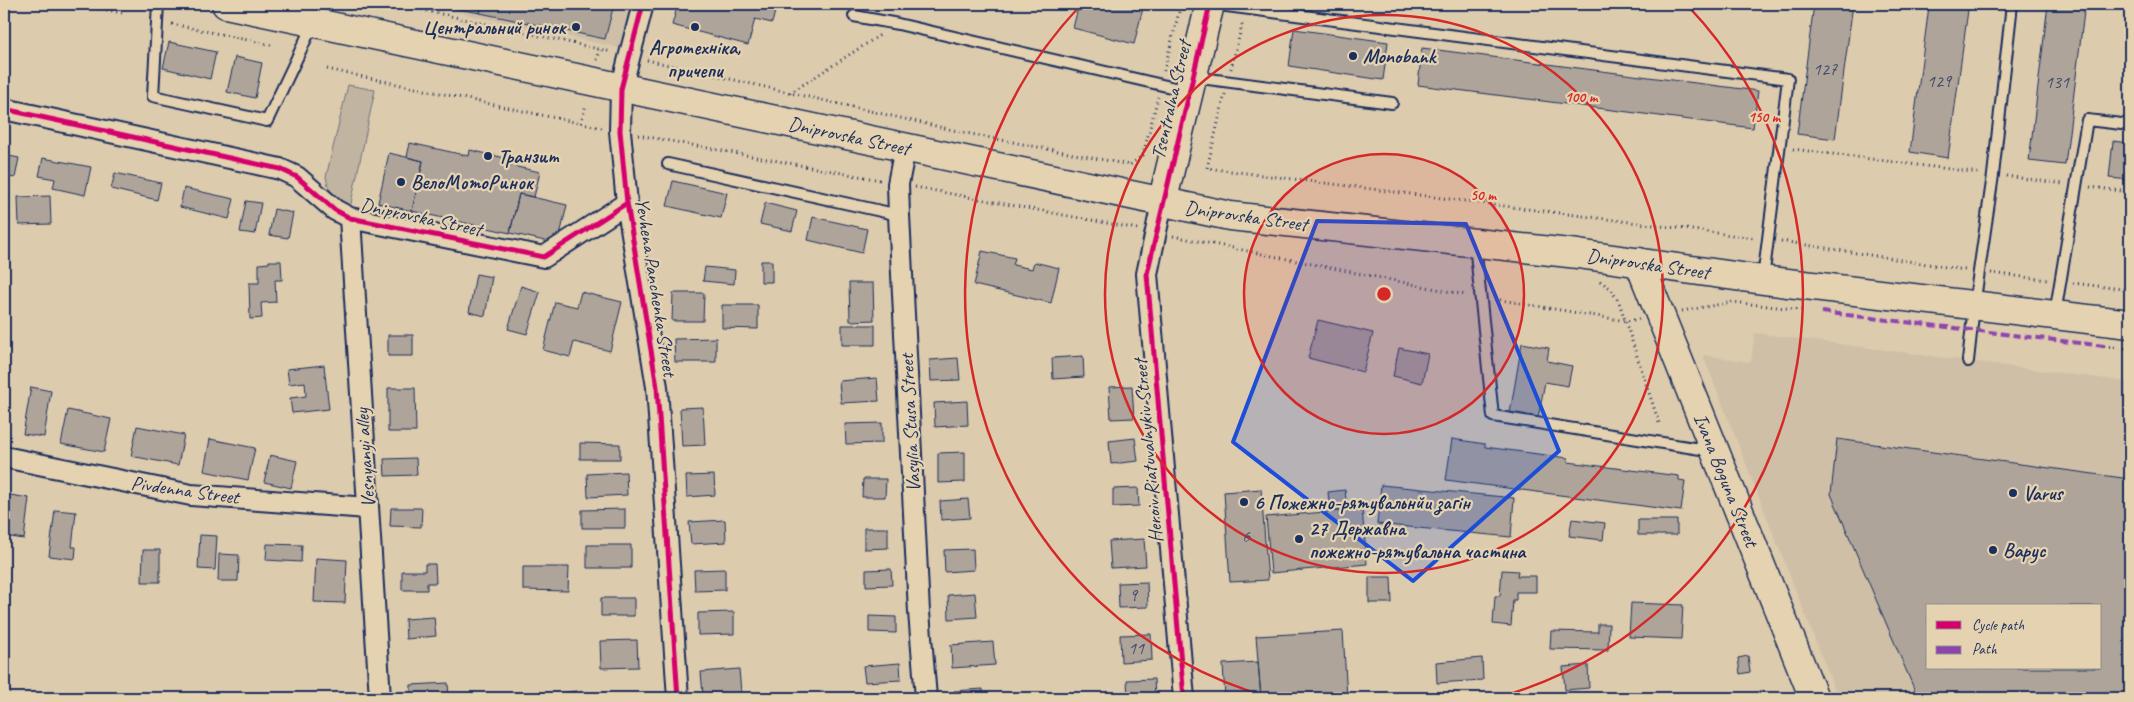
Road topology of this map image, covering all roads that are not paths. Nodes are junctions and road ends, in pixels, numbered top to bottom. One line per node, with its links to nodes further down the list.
1 (158, 4): 7 (lane)
2 (226, 4): 7 (main road, Dniprovska Street)
3 (643, 4): 9 (street, Yevhena Panchenka Street)
4 (1210, 4): 8 (main road, Tsentralna Street); 21 (lane)
5 (2012, 4): 22 (lane)
6 (854, 16): 8 (lane)
7 (313, 24): 9 (main road, Dniprovska Street)
8 (1191, 84): 10 (lane); 16 (main road, Tsentralna Street)
9 (621, 89): 13 (main road, Dniprovska Street); 15 (street, Yevhena Panchenka Street)
10 (1392, 103)
11 (4, 109): 18 (street, Dniprovska Street)
12 (2130, 125): 23 (lane)
13 (905, 148): 16 (main road, Dniprovska Street); 17 (street, Vasylia Stusa Street)
14 (668, 164): 17 (lane)
15 (627, 203): 18 (street, Dniprovska Street); 30 (street, Yevhena Panchenka Street)
16 (1162, 203): 19 (main road, Dniprovska Street); 32 (street, Heroiv Riatuvalnykiv Street)
17 (899, 215): 31 (street, Vasylia Stusa Street)
18 (350, 218): 28 (street, Vesnyanyi alley)
19 (1475, 243): 20 (main road, Dniprovska Street); 26 (lane)
20 (1639, 262): 21 (main road, Dniprovska Street); 26 (main road, Ivana Boguna Street)
21 (1763, 280): 22 (main road, Dniprovska Street)
22 (1974, 306): 23 (main road, Dniprovska Street); 25 (lane)
23 (2055, 315): 24 (main road, Dniprovska Street)
24 (2130, 324)
25 (1968, 361)
26 (1714, 451): 33 (main road, Ivana Boguna Street)
27 (4, 457): 28 (street, Pivdenna Street)
28 (368, 508): 29 (street, Vesnyanyi alley)
29 (380, 698)
30 (678, 698)
31 (926, 698)
32 (1184, 698)
33 (1814, 698)

